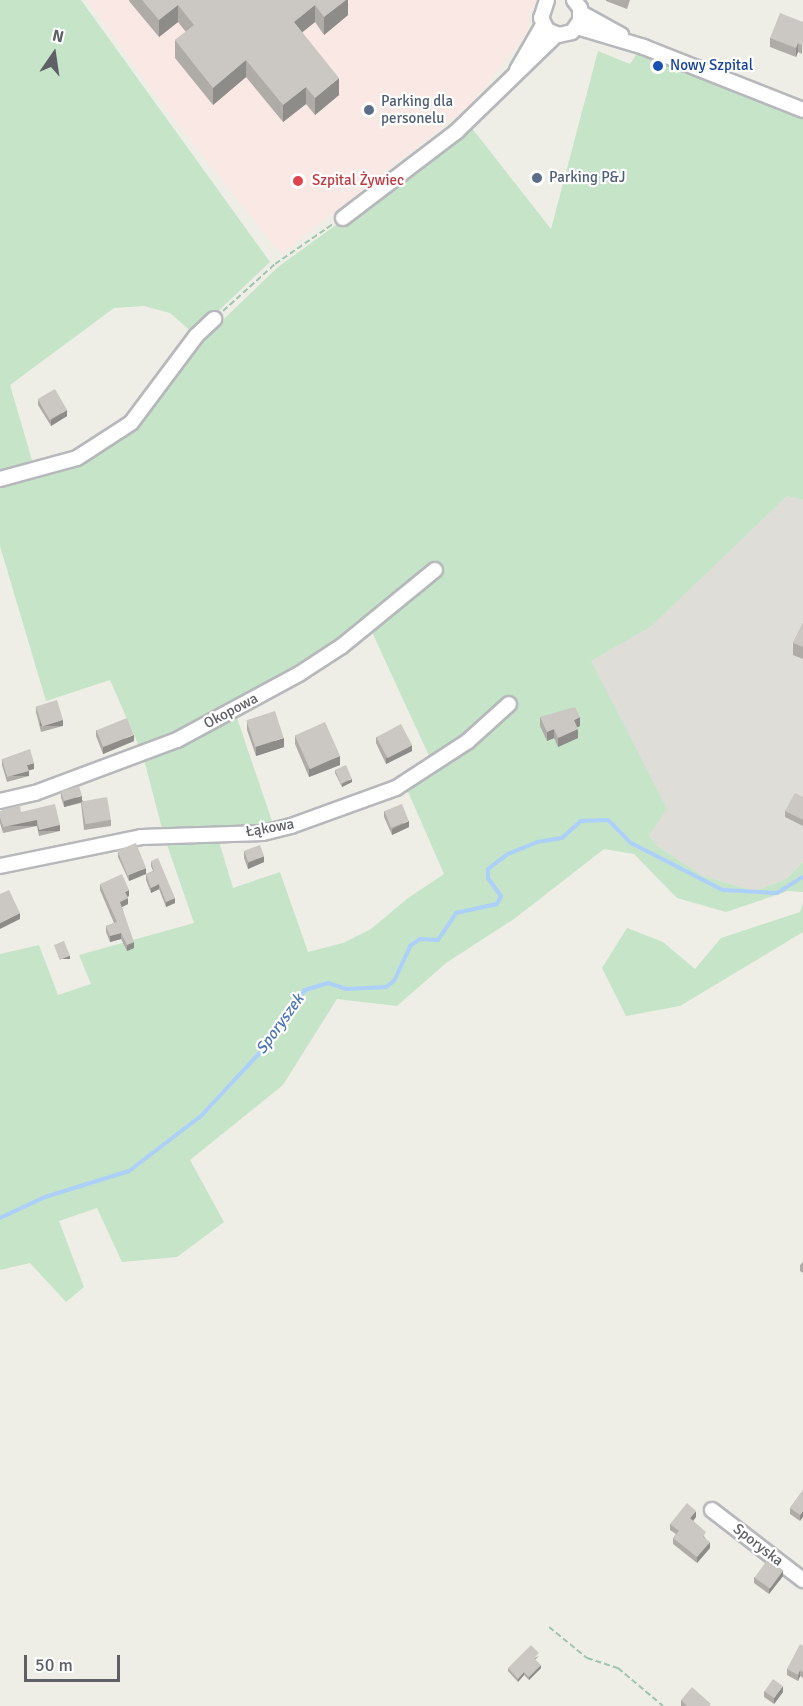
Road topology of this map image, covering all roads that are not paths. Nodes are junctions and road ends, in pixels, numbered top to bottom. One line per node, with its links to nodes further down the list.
1 (548, 0): 4 (street)
2 (574, 0): 3 (street)
3 (581, 13): 5 (street); 7 (street)
4 (543, 25): 6 (street); 8 (street)
5 (577, 27): 6 (street); 7 (street)
6 (556, 34): 8 (street)
7 (644, 47): 9 (street)
8 (509, 85): 10 (street)
9 (803, 110)
10 (343, 218)
11 (214, 319): 12 (street)
12 (0, 479)
13 (435, 570): 15 (street, Okopowa)
14 (509, 704): 16 (street, Łąkowa)
15 (0, 801)
16 (0, 866)
17 (712, 1510): 18 (street, Sporyska)
18 (803, 1580)

